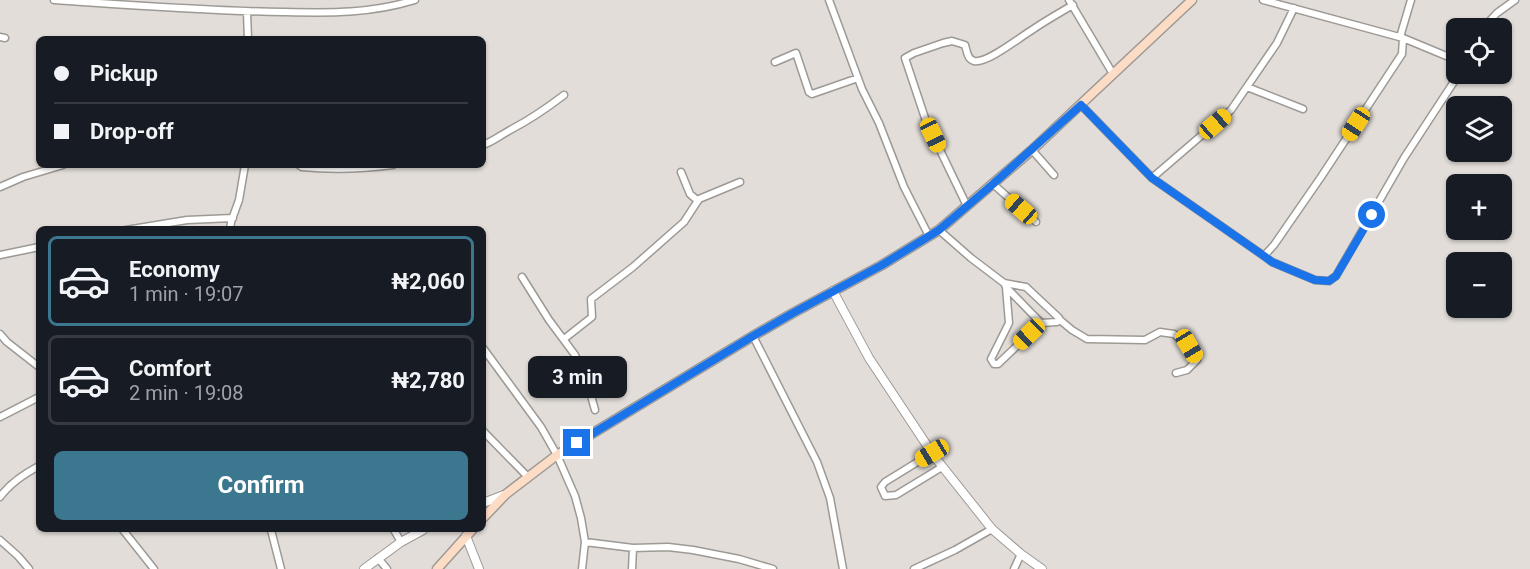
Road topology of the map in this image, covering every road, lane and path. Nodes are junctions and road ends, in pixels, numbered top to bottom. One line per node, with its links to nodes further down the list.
1 (54, 0): 8 (street)
2 (415, 0): 11 (street)
3 (829, 0): 18 (street)
4 (1192, 0): 17 (main road)
5 (1263, 0): 10 (street)
6 (1411, 0): 14 (street)
7 (1514, 0): 12 (street)
8 (124, 2): 11 (street)
9 (1071, 3): 17 (street); 37 (street)
10 (1294, 8): 14 (street); 20 (street)
11 (248, 12): 13 (street)
12 (1492, 18)
13 (248, 36)
14 (1401, 38): 15 (street); 46 (street)
15 (1446, 55)
16 (775, 62): 18 (street)
17 (1113, 74): 22 (main road)
18 (858, 78): 43 (street)
19 (1452, 84): 46 (street)
20 (1247, 87): 23 (street); 32 (street)
21 (564, 95): 24 (street)
22 (1081, 105): 25 (main road); 32 (street)
23 (1303, 109)
24 (486, 144)
25 (1032, 150): 31 (street); 34 (main road)
26 (53, 168): 35 (street)
27 (244, 168): 38 (street)
28 (311, 168): 29 (street)
29 (365, 168)
30 (681, 172): 36 (street)
31 (1054, 176)
32 (1152, 178): 46 (street)
33 (740, 182): 36 (street)
34 (993, 184): 37 (main road); 39 (street)
35 (0, 187)
36 (698, 201): 54 (street)
37 (967, 206): 42 (main road)
38 (233, 218): 40 (street); 41 (street)
39 (1036, 222)
40 (150, 226)
41 (230, 226)
42 (939, 230): 43 (main road); 48 (street)
43 (928, 236): 49 (main road)
44 (36, 248): 45 (street)
45 (0, 255)
46 (1264, 256)
47 (522, 277): 54 (street)
48 (1005, 285): 50 (street); 51 (street); 51 (street)
49 (833, 291): 53 (main road); 62 (street)
50 (1060, 320): 51 (street); 57 (street)
51 (1041, 323)
52 (0, 334): 56 (street)
53 (753, 336): 63 (main road); 94 (street)
54 (564, 339): 59 (street)
55 (486, 352): 63 (street)
56 (36, 365)
57 (1176, 373)
58 (36, 399): 60 (street)
59 (595, 410)
60 (0, 417)
61 (486, 434): 66 (street)
62 (932, 453): 65 (street); 65 (street)
63 (557, 455): 66 (main road); 79 (street)
64 (36, 467): 68 (street)
65 (942, 467): 71 (street)
66 (528, 477): 67 (main road)
67 (506, 494): 69 (street); 70 (main road)
68 (0, 496)
69 (486, 502)
70 (486, 515)
71 (992, 529): 81 (street); 95 (street)
72 (125, 532): 85 (street)
73 (271, 532): 86 (street)
74 (395, 532): 78 (street)
75 (419, 532): 78 (street)
76 (469, 533): 89 (main road); 90 (street)
77 (0, 540): 84 (street)
78 (401, 542): 82 (street)
79 (585, 542): 80 (street); 91 (street)
80 (633, 548): 83 (street); 92 (street)
81 (1021, 554): 96 (street); 97 (street)
82 (378, 558): 87 (street); 88 (street)
83 (764, 568): 93 (street)
84 (29, 569)
85 (154, 569)
86 (281, 569)
87 (364, 569)
88 (387, 569)
89 (437, 569)
90 (479, 569)
91 (582, 569)
92 (632, 569)
93 (773, 569)
94 (843, 569)
95 (914, 569)
96 (1014, 569)
97 (1042, 569)

